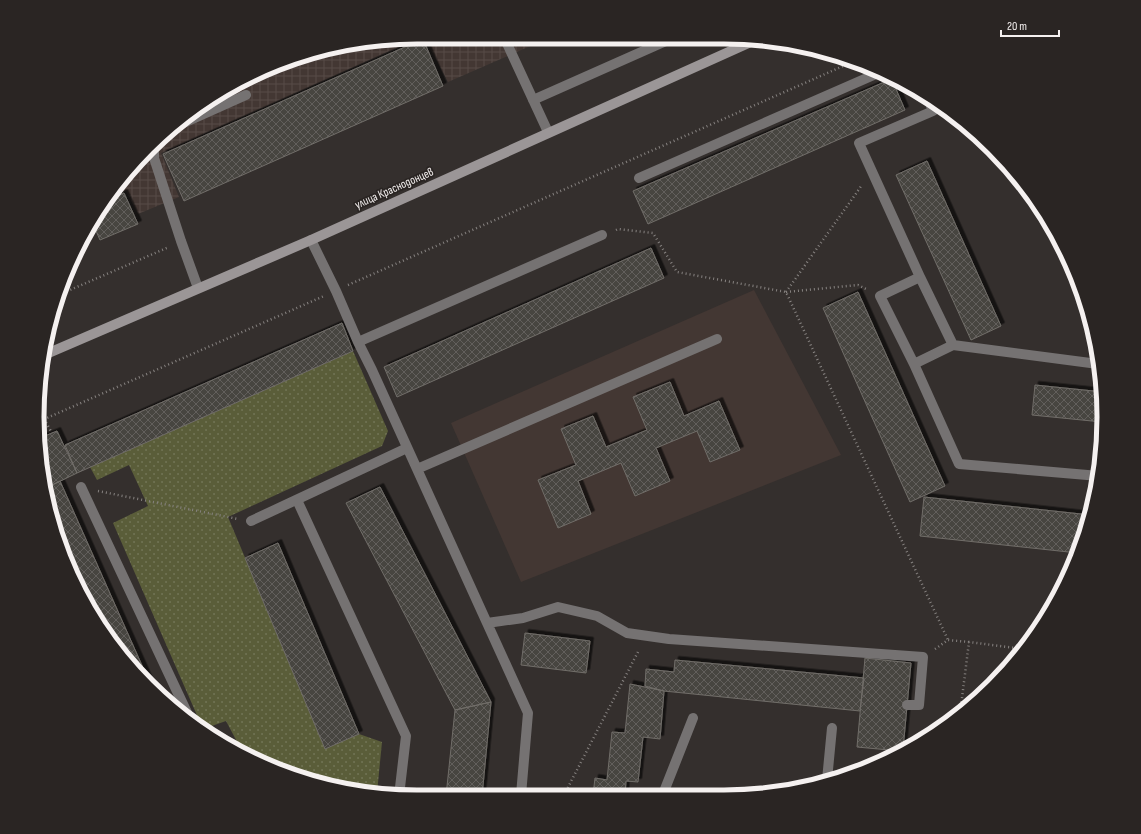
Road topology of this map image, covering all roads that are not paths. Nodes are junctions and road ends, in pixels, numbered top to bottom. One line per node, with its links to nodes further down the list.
1 (507, 44): 8 (lane)
2 (659, 44): 8 (lane)
3 (734, 44): 5 (lane)
4 (743, 45): 5 (main road, улица Краснодонцев)
5 (735, 48): 11 (main road, улица Краснодонцев)
6 (874, 75): 13 (lane)
7 (246, 95): 10 (lane)
8 (534, 100): 11 (lane)
9 (932, 107): 16 (lane)
10 (195, 118)
11 (548, 132): 15 (main road, улица Краснодонцев)
12 (154, 152): 17 (lane)
13 (639, 178)
14 (602, 235): 19 (lane)
15 (311, 240): 17 (main road, улица Краснодонцев); 19 (lane)
16 (920, 277): 20 (lane); 23 (lane)
17 (198, 288): 21 (main road, улица Краснодонцев)
18 (717, 339): 25 (lane)
19 (358, 342): 24 (lane)
20 (953, 345): 22 (lane); 23 (lane)
21 (50, 353)
22 (1093, 363)
23 (914, 364): 26 (lane)
24 (407, 448): 25 (lane); 28 (lane)
25 (417, 469): 30 (lane)
26 (1092, 475)
27 (81, 487): 32 (lane)
28 (297, 500): 29 (lane); 36 (lane)
29 (251, 521)
30 (487, 623): 31 (lane); 37 (lane)
31 (907, 705)
32 (185, 709)
33 (693, 718): 38 (lane)
34 (832, 728): 35 (lane)
35 (827, 775)
36 (401, 789)
37 (521, 790)
38 (666, 790)

